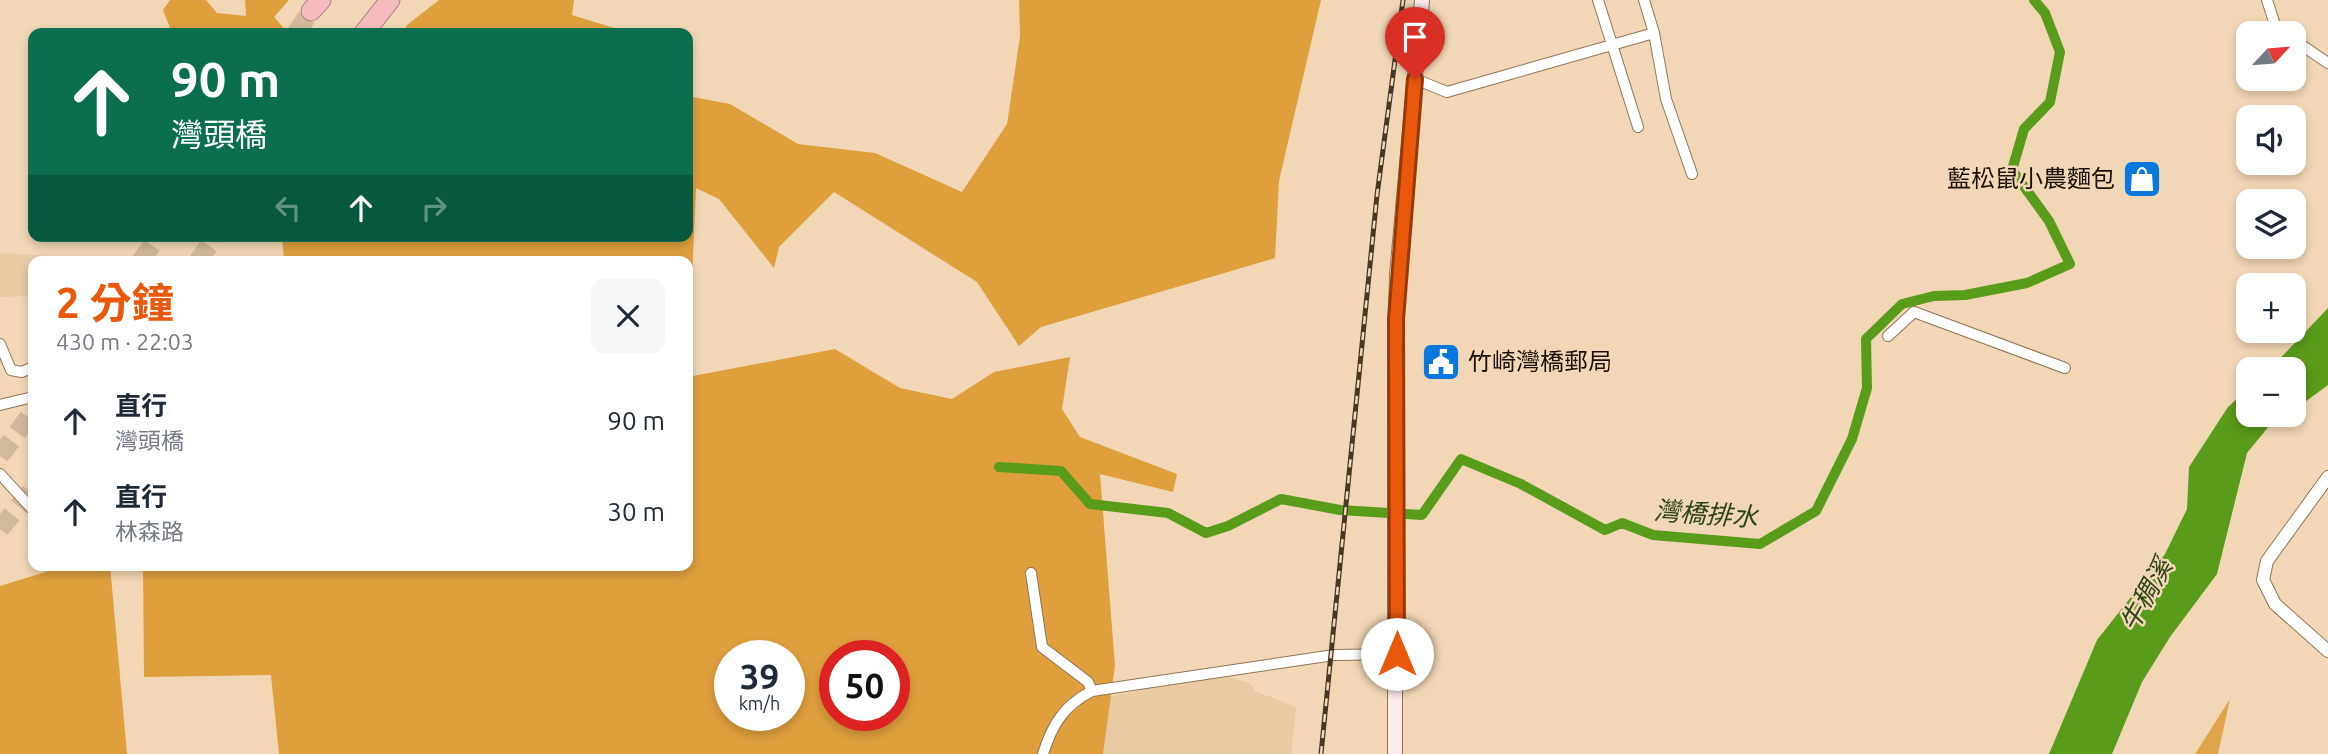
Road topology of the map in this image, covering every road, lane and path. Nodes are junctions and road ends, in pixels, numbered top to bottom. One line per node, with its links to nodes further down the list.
1 (390, 0): 7 (highway)
2 (1422, 0): 12 (main road)
3 (1598, 0): 9 (street)
4 (1644, 0): 8 (street)
5 (2267, 0): 6 (street)
6 (2274, 21)
7 (368, 28)
8 (1654, 33): 9 (street); 14 (street)
9 (1613, 44): 12 (street); 13 (street)
10 (2306, 48): 11 (street)
11 (2328, 63)
12 (1415, 79): 26 (main road)
13 (1638, 127)
14 (1692, 174)
15 (1888, 336): 17 (street)
16 (0, 344): 18 (street)
17 (2065, 368)
18 (28, 369)
19 (28, 398): 20 (street)
20 (0, 405)
21 (0, 474): 23 (street)
22 (2328, 477): 25 (street)
23 (28, 505)
24 (1031, 573): 27 (street)
25 (2328, 652)
26 (1397, 654): 27 (street); 29 (main road)
27 (1092, 691): 28 (street)
28 (1044, 754)
29 (1395, 754)

